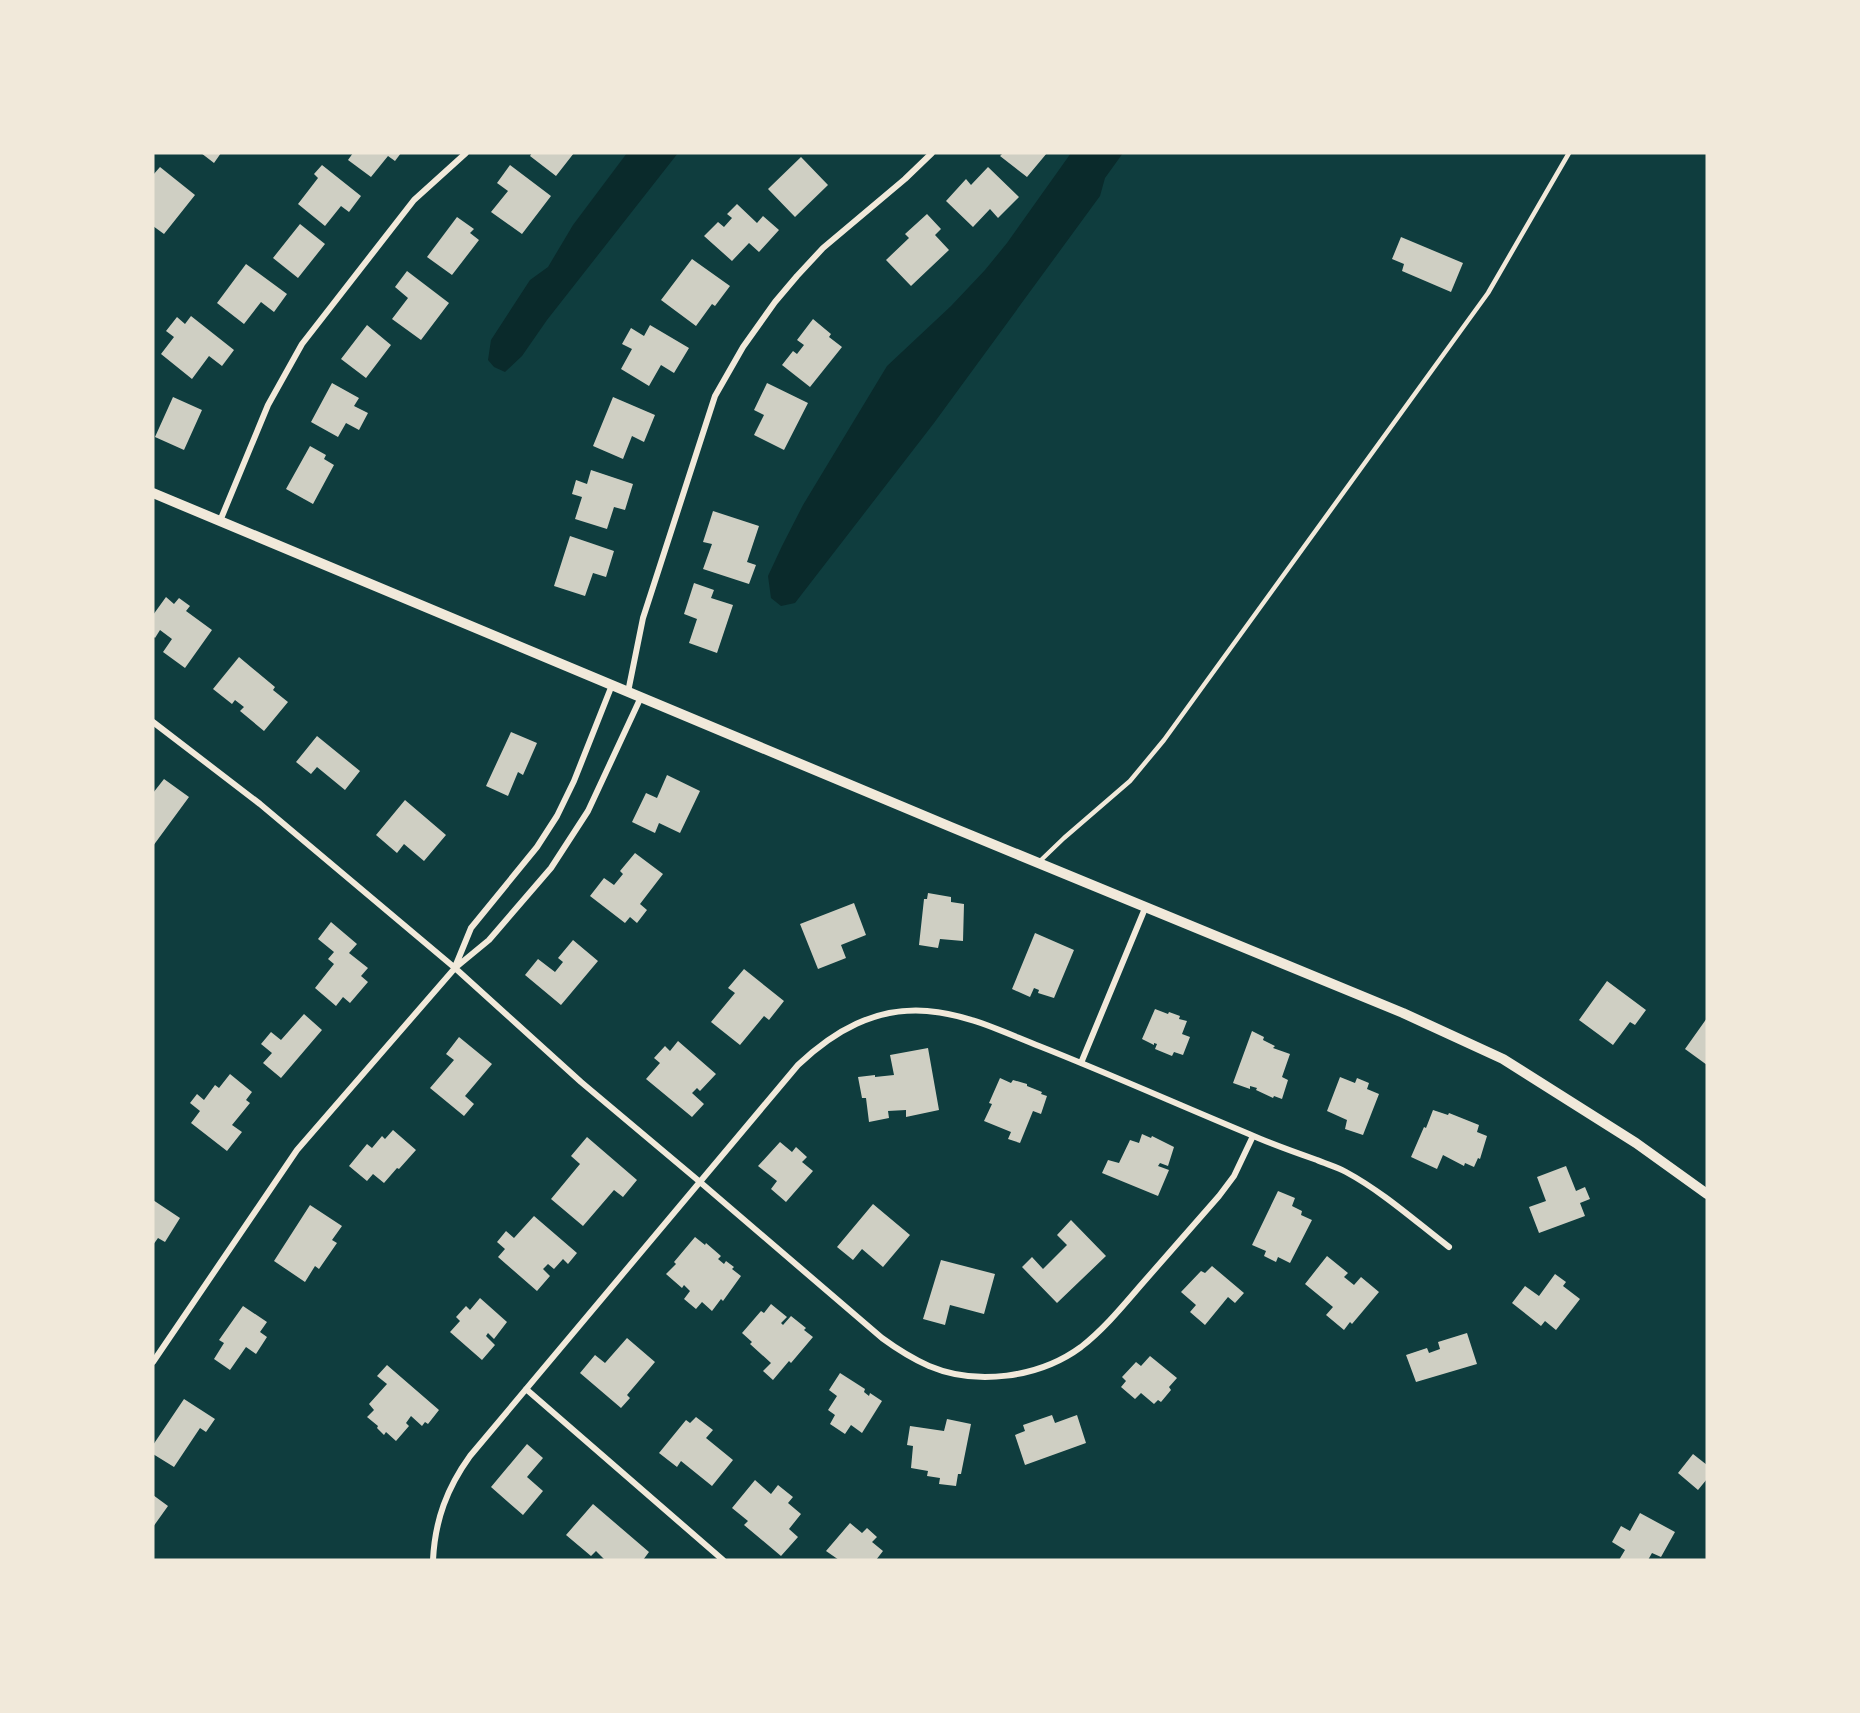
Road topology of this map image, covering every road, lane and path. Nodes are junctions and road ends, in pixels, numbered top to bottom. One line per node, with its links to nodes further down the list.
1 (466, 153): 5 (street)
2 (932, 153): 7 (street)
3 (1569, 153): 10 (lane)
4 (153, 493): 5 (street)
5 (220, 521): 6 (street)
6 (612, 685): 7 (street); 12 (street)
7 (628, 692): 8 (street)
8 (641, 698): 10 (street); 12 (street)
9 (153, 722): 12 (street)
10 (1039, 862): 11 (street)
11 (1146, 906): 13 (street); 16 (street)
12 (455, 968): 15 (street); 18 (street)
13 (1081, 1063): 14 (street); 15 (street)
14 (1253, 1136): 15 (street); 17 (street)
15 (700, 1182): 19 (street)
16 (1707, 1194)
17 (1449, 1247)
18 (153, 1362)
19 (526, 1389): 20 (street); 21 (street)
20 (434, 1560)
21 (723, 1560)

